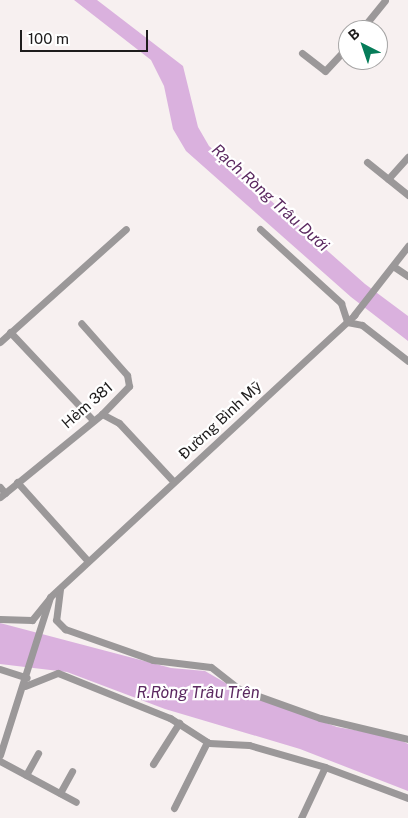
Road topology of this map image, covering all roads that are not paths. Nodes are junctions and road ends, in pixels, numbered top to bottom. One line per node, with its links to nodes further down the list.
1 (385, 0): 2 (street)
2 (369, 20)
3 (302, 53): 4 (street)
4 (338, 57)
5 (408, 158): 7 (street)
6 (366, 162): 7 (street)
7 (388, 179): 8 (street)
8 (408, 195)
9 (126, 228): 16 (street)
10 (260, 229): 14 (street)
11 (408, 246): 12 (street, Đường Bình Mỹ)
12 (393, 266): 13 (street); 14 (street, Đường Bình Mỹ)
13 (408, 276)
14 (347, 322): 18 (street); 21 (street, Đường Bình Mỹ)
15 (81, 323): 19 (street, Hẻm 381)
16 (10, 332): 17 (street); 20 (street)
17 (0, 342)
18 (408, 361)
19 (102, 414): 20 (street, Hẻm 381); 21 (street)
20 (93, 420): 22 (street, Hẻm 381)
21 (173, 481): 24 (street, Đường Bình Mỹ)
22 (18, 482): 23 (street, Hẻm 381); 24 (street)
23 (2, 492)
24 (87, 560): 25 (street, Đường Bình Mỹ)
25 (62, 584): 26 (street, Đường Bình Mỹ); 32 (street)
26 (50, 598): 27 (street); 29 (street, Đường Bình Mỹ)
27 (0, 619)
28 (0, 669): 29 (street)
29 (27, 675): 30 (street)
30 (25, 686): 31 (street); 35 (street)
31 (178, 723): 33 (street); 37 (street)
32 (408, 740)
33 (207, 742): 38 (street); 44 (street)
34 (38, 753): 40 (street)
35 (0, 755)
36 (0, 761): 40 (street)
37 (153, 764)
38 (325, 767): 42 (street); 45 (street)
39 (72, 771): 41 (street)
40 (26, 775): 41 (street)
41 (60, 793): 43 (street)
42 (408, 798)
43 (76, 802)
44 (174, 808)
45 (301, 818)

